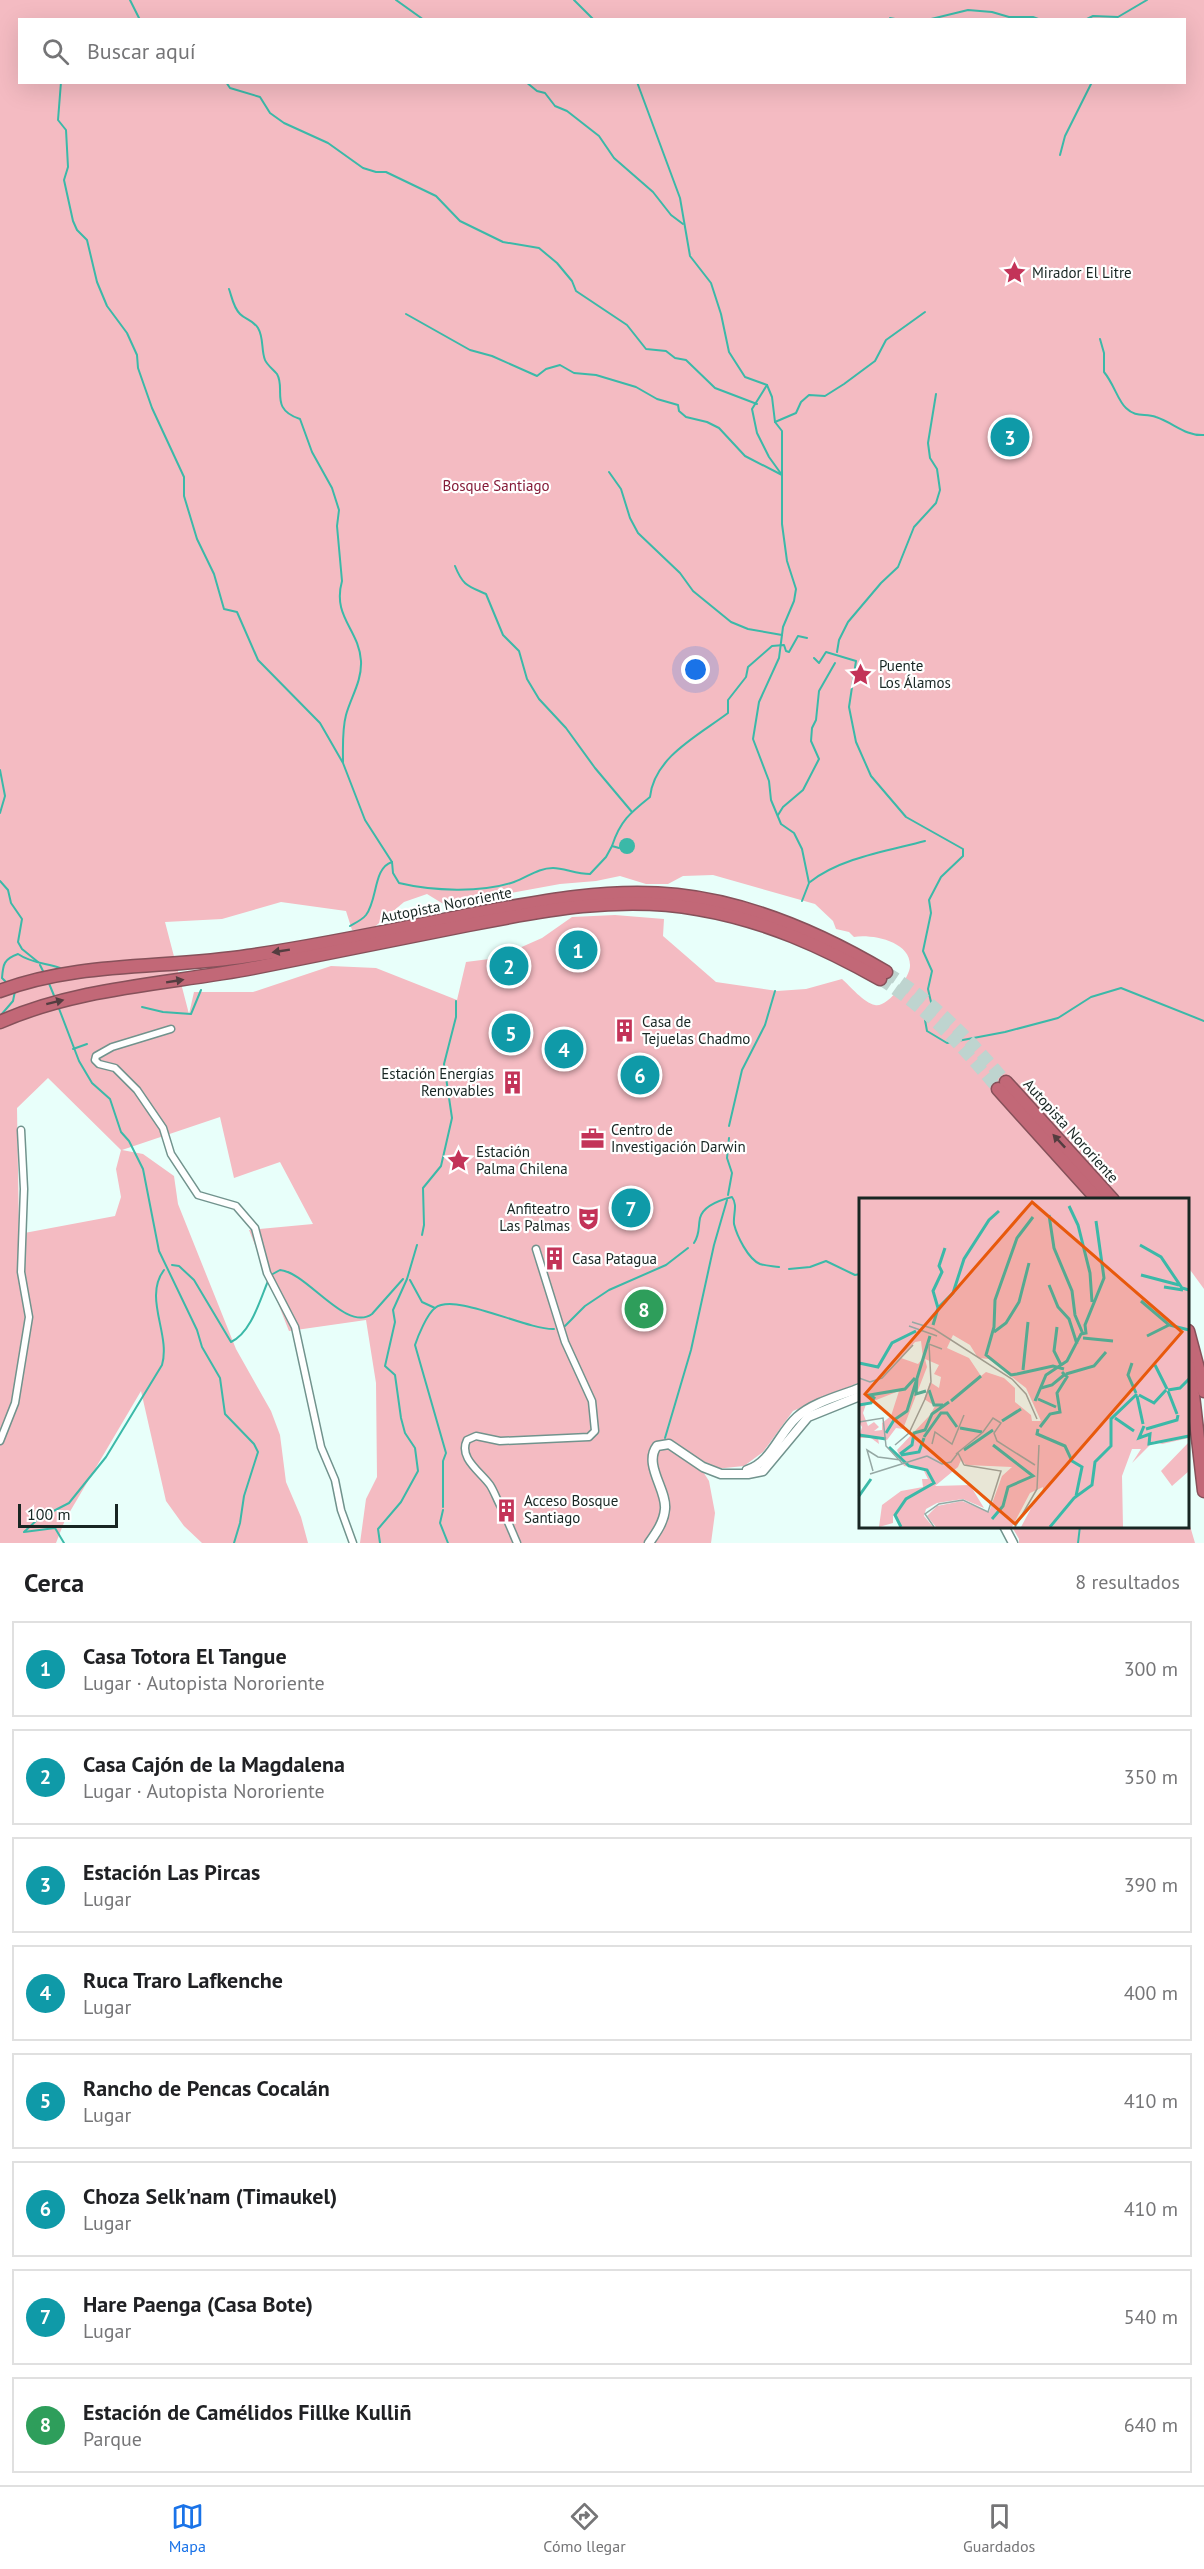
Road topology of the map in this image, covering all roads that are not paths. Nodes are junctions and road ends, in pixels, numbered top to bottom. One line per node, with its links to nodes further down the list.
1 (0, 991): 2 (highway, Autopista Nororiente, one-way to 1)
2 (0, 1022)
3 (171, 1029): 21 (street)
4 (1002, 1085): 5 (highway, Autopista Nororiente)
5 (1018, 1105): 7 (highway, Autopista Nororiente); 8 (highway, Autopista Nororiente, one-way to 5)
6 (21, 1130): 15 (street)
7 (1096, 1198)
8 (1111, 1198)
9 (536, 1249): 18 (street)
10 (1189, 1336): 13 (highway)
11 (1189, 1372): 17 (highway)
12 (859, 1389): 16 (street)
13 (1204, 1391)
14 (859, 1396): 16 (street)
15 (0, 1441)
16 (735, 1474): 23 (street)
17 (1204, 1491)
18 (501, 1507)
19 (505, 1515): 22 (street)
20 (1005, 1528): 24 (street)
21 (353, 1543)
22 (517, 1543)
23 (649, 1543)
24 (1013, 1543)

